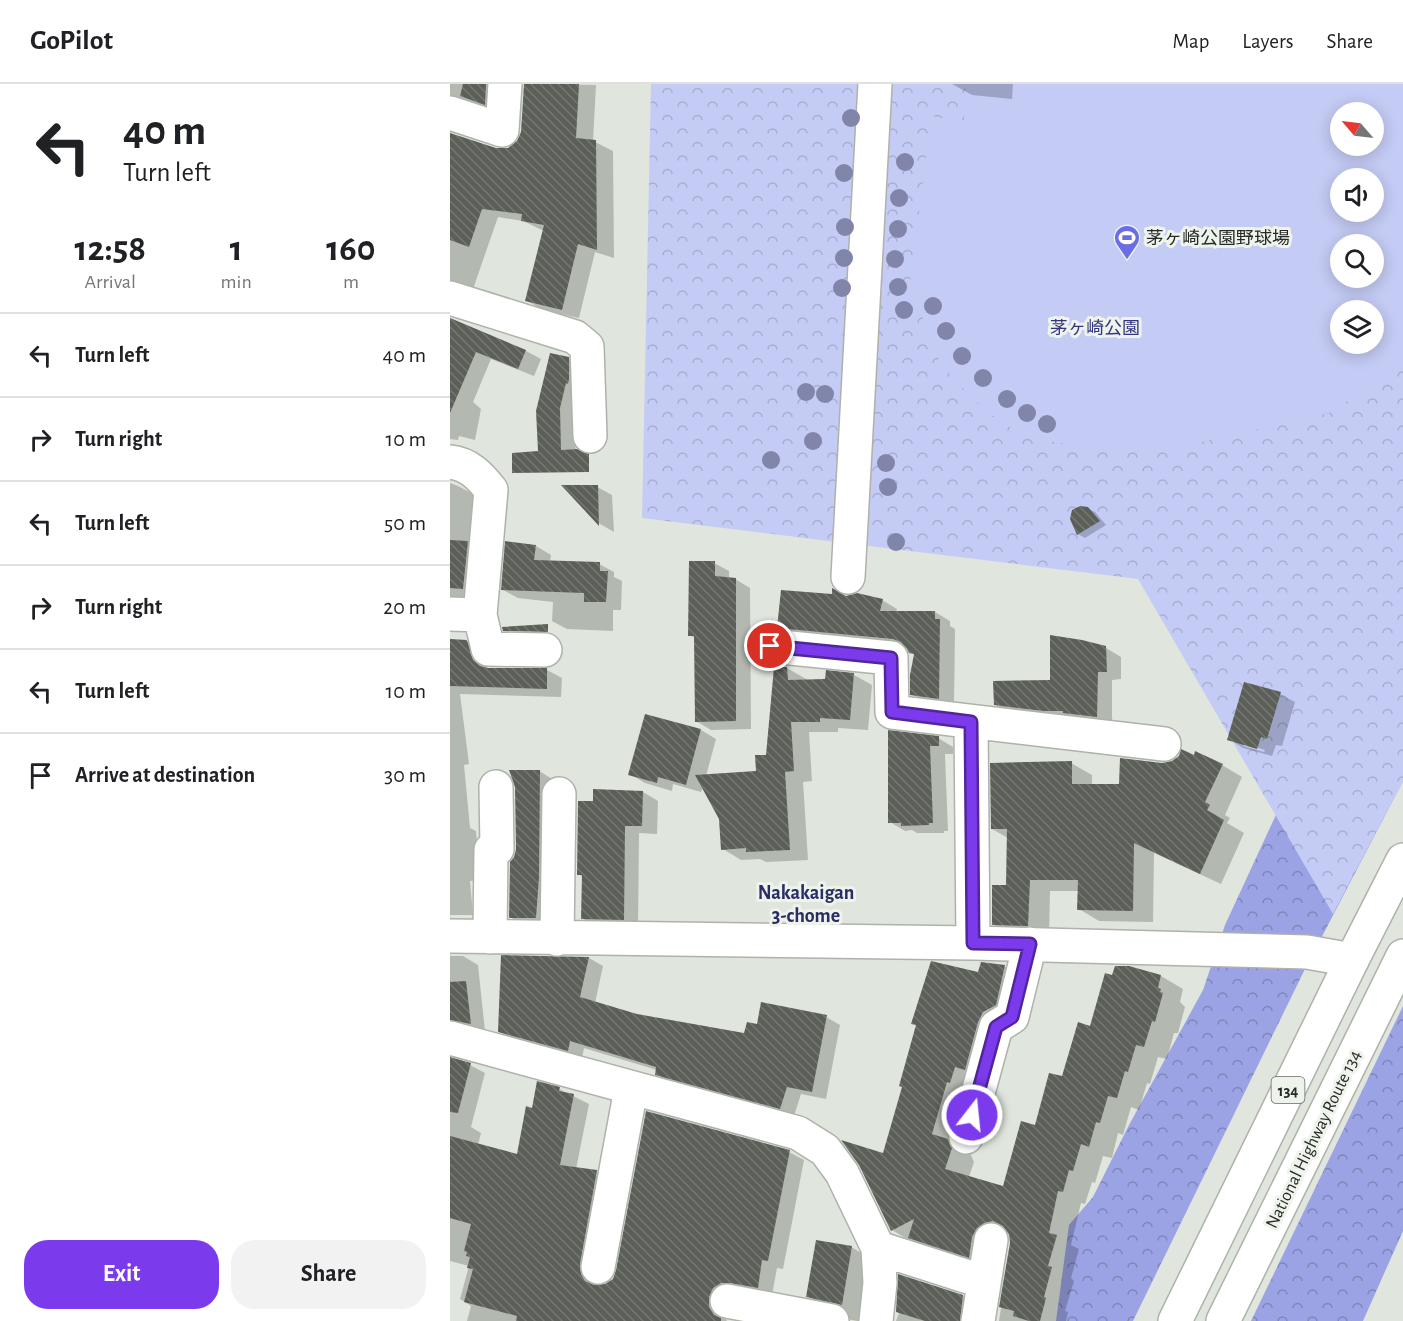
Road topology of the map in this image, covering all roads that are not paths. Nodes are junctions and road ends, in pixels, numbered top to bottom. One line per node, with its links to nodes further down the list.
1 (505, 84): 3 (main road)
2 (875, 84): 7 (main road)
3 (450, 113)
4 (450, 298): 5 (main road)
5 (590, 436)
6 (450, 462): 8 (main road)
7 (848, 577)
8 (465, 615): 10 (main road)
9 (770, 646): 11 (main road)
10 (545, 650)
11 (971, 722): 12 (main road); 19 (main road)
12 (1164, 744)
13 (496, 787): 17 (main road)
14 (558, 794): 18 (main road)
15 (1403, 861): 22 (main road, 134)
16 (450, 936): 17 (main road)
17 (490, 937): 18 (main road)
18 (557, 939): 19 (main road)
19 (973, 943): 20 (main road)
20 (1030, 944): 22 (main road); 25 (main road)
21 (1403, 956): 35 (main road, National Highway Route 134 / 134)
22 (1352, 960): 34 (main road, 134)
23 (450, 1038): 24 (main road)
24 (631, 1089): 27 (main road); 28 (main road)
25 (966, 1137)
26 (991, 1240): 29 (main road)
27 (878, 1248): 29 (main road); 32 (main road)
28 (598, 1267)
29 (984, 1282): 33 (main road)
30 (727, 1301): 31 (main road)
31 (832, 1321)
32 (876, 1321)
33 (978, 1321)
34 (1175, 1321)
35 (1223, 1321)

